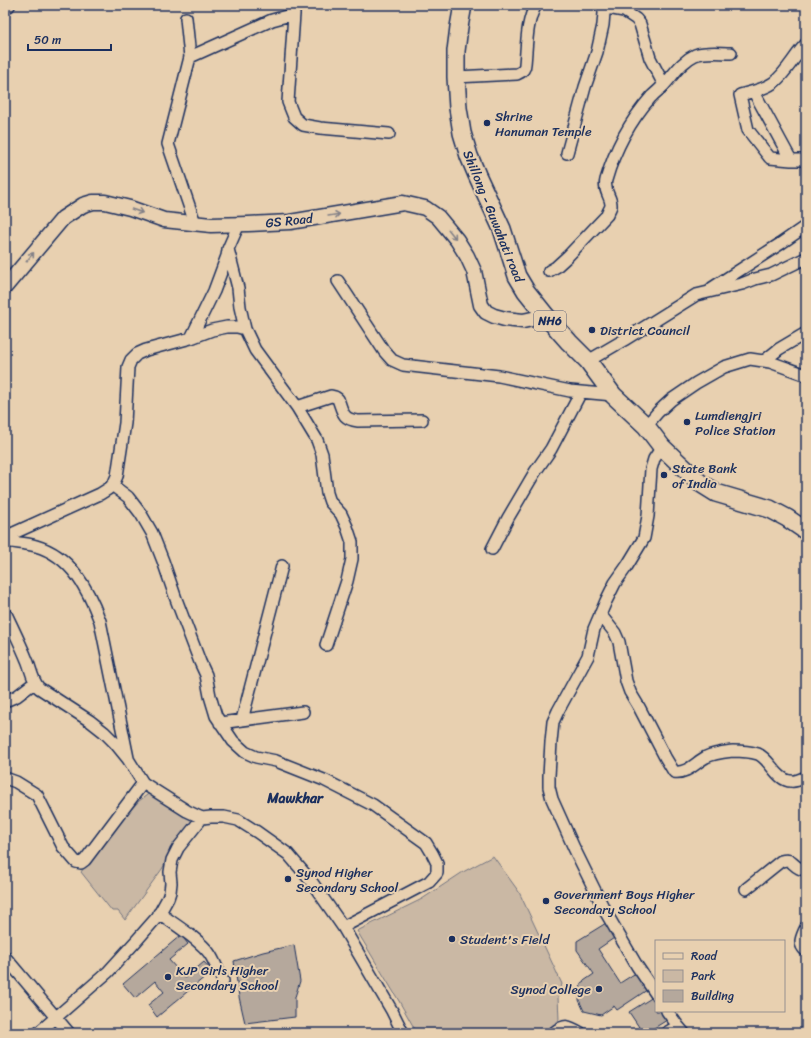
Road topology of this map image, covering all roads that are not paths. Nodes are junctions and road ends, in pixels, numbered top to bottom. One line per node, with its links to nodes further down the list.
1 (463, 5): 9 (highway, Shillong - Guwahati road / NH6)
2 (536, 5): 9 (street)
3 (601, 6): 10 (street); 13 (street)
4 (294, 9): 8 (street); 12 (street)
5 (186, 18): 8 (street)
6 (806, 44): 11 (street)
7 (731, 53): 10 (street)
8 (190, 57): 16 (street)
9 (456, 77): 25 (highway, Shillong - Guwahati road / NH6)
10 (664, 85): 21 (street)
11 (754, 92): 14 (street); 14 (street)
12 (389, 134)
13 (567, 153)
14 (791, 160): 15 (street)
15 (806, 160)
16 (195, 223): 17 (main road, GS Road); 23 (main road, GS Road, one-way to 16)
17 (239, 224): 19 (street); 25 (main road, GS Road, one-way to 25)
18 (806, 226): 24 (street)
19 (228, 249): 26 (street); 28 (street)
20 (806, 258): 24 (street)
21 (549, 271)
22 (338, 281): 32 (street)
23 (5, 286)
24 (706, 292): 29 (street)
25 (546, 316): 29 (highway, Shillong - Guwahati road / NH6)
26 (245, 329): 28 (street); 34 (street)
27 (806, 333): 30 (street)
28 (191, 338): 38 (street)
29 (588, 361): 33 (highway, Shillong - Guwahati road / NH6)
30 (764, 361): 31 (street); 36 (street)
31 (806, 375)
32 (581, 392): 33 (street); 42 (street)
33 (613, 395): 36 (highway, Shillong - Guwahati road / NH6)
34 (297, 407): 35 (street); 46 (street)
35 (422, 420)
36 (646, 426): 37 (highway, Shillong - Guwahati road / NH6)
37 (662, 447): 39 (highway, Shillong - Guwahati road / NH6); 45 (street)
38 (112, 485): 40 (street); 51 (street)
39 (806, 531)
40 (5, 537)
41 (5, 541): 52 (street)
42 (492, 549)
43 (282, 566): 50 (street)
44 (5, 614): 47 (street)
45 (600, 614): 54 (street); 65 (street)
46 (326, 644)
47 (34, 683): 48 (street); 52 (street)
48 (5, 702)
49 (303, 712): 50 (street)
50 (242, 720): 51 (street)
51 (220, 723): 60 (street)
52 (128, 759): 55 (street)
53 (5, 778): 55 (street)
54 (806, 778)
55 (143, 783): 56 (street)
56 (202, 818): 59 (street); 60 (street)
57 (806, 870): 58 (street)
58 (746, 889)
59 (159, 913): 64 (street); 67 (street)
60 (343, 927): 71 (street)
61 (806, 927): 62 (street)
62 (806, 951)
63 (5, 957): 67 (street)
64 (223, 981)
65 (655, 993)
66 (668, 1012): 68 (street)
67 (55, 1018): 69 (street); 70 (street)
68 (681, 1030): 74 (street)
69 (38, 1033)
70 (69, 1033)
71 (403, 1033)
72 (552, 1033): 73 (street)
73 (581, 1033)
74 (666, 1033)

